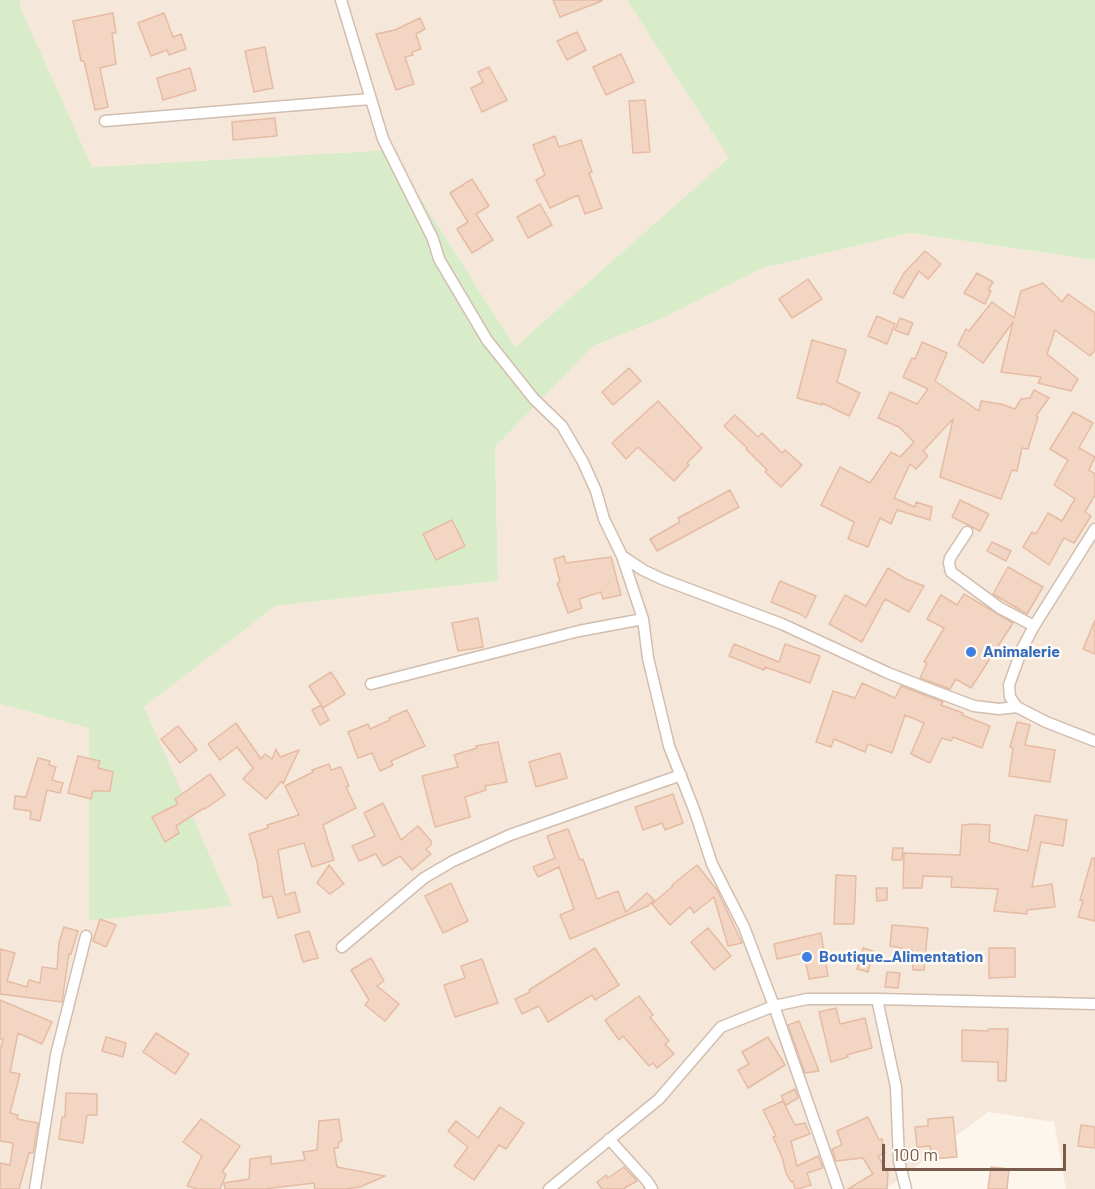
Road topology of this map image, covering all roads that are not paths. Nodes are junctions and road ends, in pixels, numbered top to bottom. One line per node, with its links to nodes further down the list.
1 (341, 0): 2 (street)
2 (370, 99): 3 (street); 6 (street)
3 (105, 121)
4 (1095, 529): 8 (street)
5 (968, 532): 8 (street)
6 (622, 556): 7 (street); 10 (street)
7 (643, 619): 9 (street); 12 (street)
8 (1034, 626): 10 (street)
9 (371, 684)
10 (1017, 707): 11 (street)
11 (1095, 741)
12 (681, 776): 14 (street); 17 (street)
13 (86, 936): 19 (street)
14 (342, 947)
15 (877, 999): 16 (street); 17 (street); 23 (street)
16 (1095, 1004)
17 (774, 1006): 18 (street); 22 (street)
18 (609, 1139): 20 (street); 21 (street)
19 (35, 1189)
20 (549, 1189)
21 (652, 1189)
22 (838, 1189)
23 (906, 1189)

